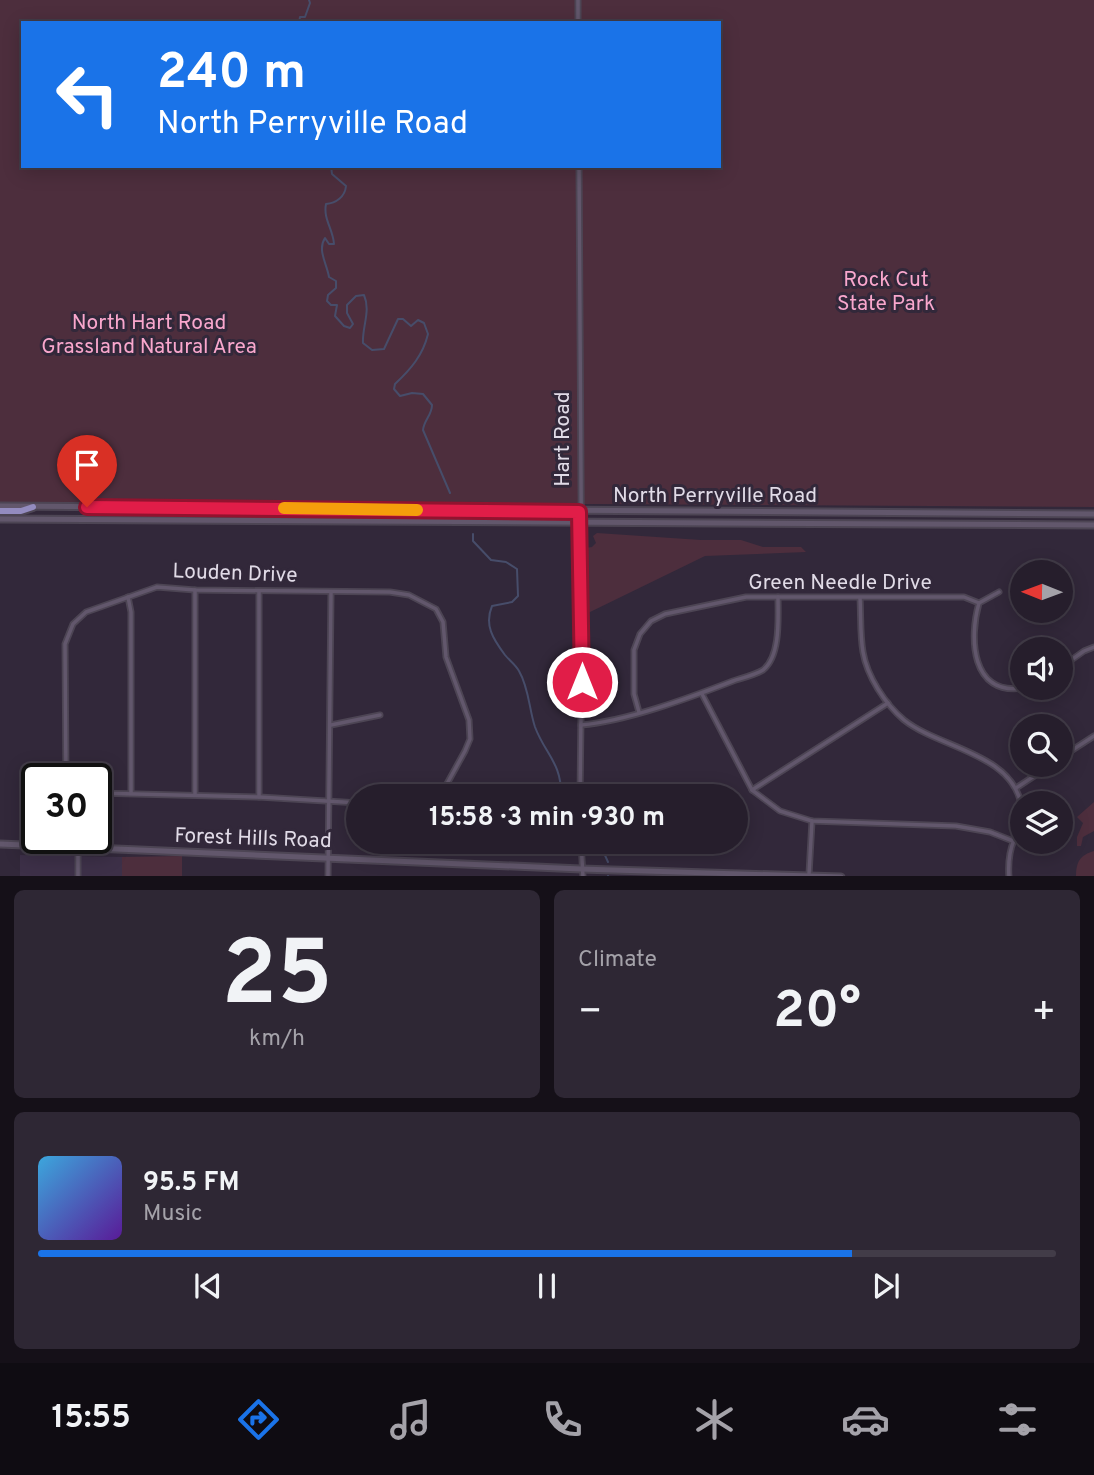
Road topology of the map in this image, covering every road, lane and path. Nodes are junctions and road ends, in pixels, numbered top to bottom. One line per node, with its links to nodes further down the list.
1 (578, 0): 2 (street)
2 (578, 21)
3 (579, 168): 6 (street, Hart Road)
4 (33, 507): 5 (main road); 6 (main road, North Perryville Road)
5 (0, 509)
6 (579, 512): 7 (main road, North Perryville Road); 9 (street, Hart Road)
7 (1094, 514)
8 (0, 519): 9 (main road, North Perryville Road)
9 (580, 522): 10 (main road, North Perryville Road); 27 (street, Hart Road)
10 (1094, 525)
11 (195, 590): 12 (street, Louden Drive); 15 (street, Louden Drive); 39 (street)
12 (259, 591): 14 (street, Louden Drive); 40 (street)
13 (999, 592): 18 (street)
14 (331, 593): 26 (street); 32 (street, Louden Drive)
15 (128, 597): 30 (street, Louden Drive); 38 (street)
16 (778, 597): 17 (street, Green Needle Drive); 22 (street); 24 (street, Green Needle Drive)
17 (860, 598): 18 (street, Green Needle Drive); 23 (street)
18 (979, 603): 21 (street)
19 (1094, 647): 20 (street)
20 (1073, 659)
21 (1010, 690)
22 (702, 694): 24 (street); 35 (street)
23 (888, 703): 34 (street); 35 (street)
24 (639, 712): 27 (street)
25 (380, 715): 26 (street)
26 (331, 725): 41 (street)
27 (581, 725): 33 (street, Hart Road)
28 (1094, 736): 29 (street)
29 (1073, 750)
30 (66, 763)
31 (1033, 777): 34 (street)
32 (447, 784)
33 (580, 784)
34 (1016, 788): 36 (street)
35 (752, 790): 43 (street)
36 (1017, 791)
37 (112, 793): 38 (street)
38 (131, 793): 39 (street)
39 (195, 795): 40 (street)
40 (260, 797): 41 (street)
41 (330, 802): 42 (street); 51 (street)
42 (346, 803)
43 (812, 821): 44 (street); 53 (street)
44 (1010, 840)
45 (0, 844): 46 (main road, Forest Hills Road)
46 (21, 845)
47 (112, 848): 51 (main road, Forest Hills Road)
48 (78, 854): 55 (street)
49 (581, 854): 52 (street)
50 (1010, 854): 59 (street)
51 (329, 858): 52 (main road, Forest Hills Road); 56 (street)
52 (581, 869): 54 (main road, Forest Hills Road); 57 (street)
53 (809, 874): 54 (main road, Forest Hills Road); 58 (main road, Forest Hills Road)
54 (693, 875)
55 (78, 876)
56 (328, 876)
57 (583, 876)
58 (830, 876)
59 (1009, 876)

